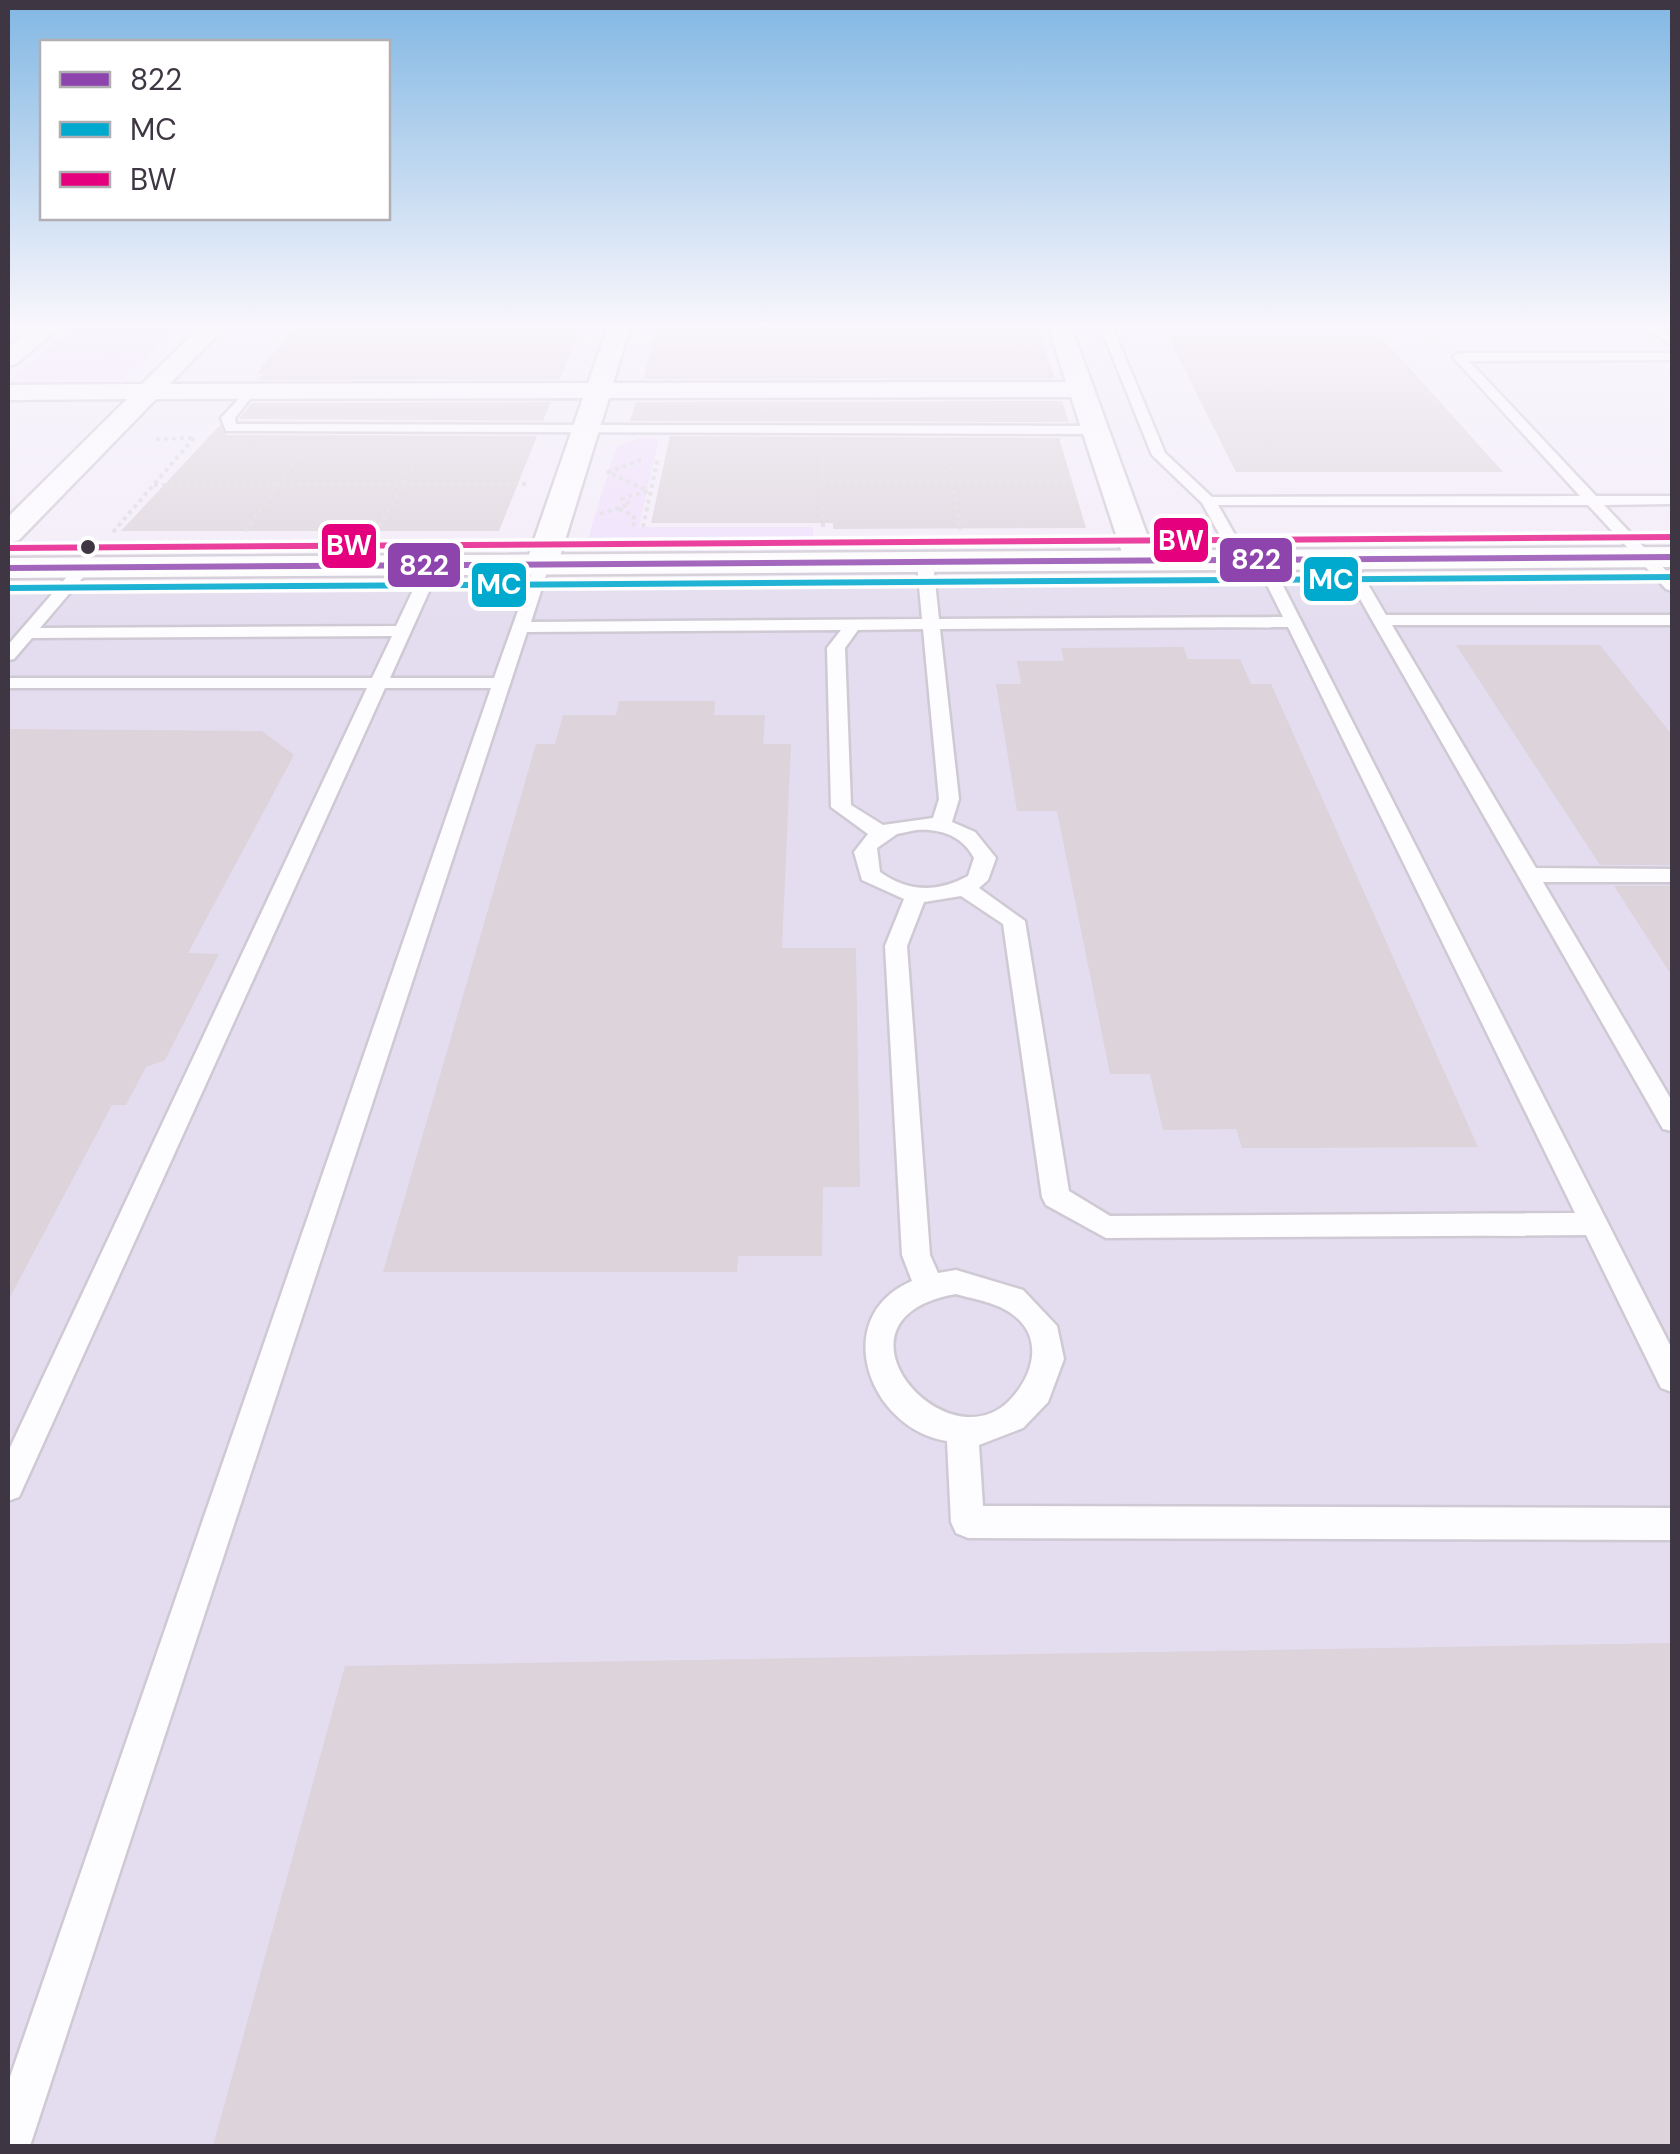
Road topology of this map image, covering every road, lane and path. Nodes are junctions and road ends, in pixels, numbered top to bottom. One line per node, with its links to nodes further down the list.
1 (120, 422): 28 (street)
2 (229, 422): 7 (lane)
3 (589, 422): 7 (street)
4 (1095, 422): 8 (street)
5 (1145, 422): 24 (lane)
6 (1519, 422): 21 (lane)
7 (586, 430): 8 (lane); 39 (street)
8 (1098, 430): 37 (street)
9 (156, 438): 19 (path)
10 (948, 452): 14 (path)
11 (300, 453): 20 (path)
12 (420, 453): 17 (path)
13 (823, 453): 16 (path)
14 (953, 482): 15 (path); 16 (path); 29 (path)
15 (1076, 482)
16 (823, 483): 30 (path)
17 (403, 484): 18 (path); 20 (path); 31 (path)
18 (530, 484)
19 (154, 485): 20 (path); 33 (path)
20 (278, 485): 32 (path)
21 (1591, 500): 22 (lane); 24 (lane); 34 (lane)
22 (1655, 500): 23 (lane); 26 (lane)
23 (1672, 500)
24 (1208, 501): 36 (lane)
25 (618, 508): 25 (path); 27 (path)
26 (1672, 516)
27 (590, 518)
28 (8, 534)
29 (962, 538)
30 (824, 539)
31 (372, 540)
32 (238, 541)
33 (94, 555): 40 (main road); 41 (main road); 50 (lane)
34 (1659, 557): 35 (main road); 42 (lane)
35 (1346, 560): 36 (main road); 43 (lane)
36 (1252, 561): 37 (main road); 45 (lane)
37 (1141, 562): 38 (main road)
38 (925, 564): 39 (main road); 47 (lane)
39 (541, 566): 40 (main road); 48 (lane)
40 (432, 567): 49 (lane)
41 (8, 568)
42 (1672, 586)
43 (1380, 620): 44 (lane); 57 (lane)
44 (1672, 620)
45 (1293, 622): 47 (lane); 62 (lane)
46 (855, 623): 47 (lane); 48 (lane); 56 (lane)
47 (930, 623): 55 (lane)
48 (521, 626): 54 (lane)
49 (402, 631): 50 (lane); 53 (lane)
50 (27, 632): 51 (lane)
51 (8, 655)
52 (8, 683): 53 (lane)
53 (378, 683): 54 (lane); 66 (lane)
54 (502, 683): 68 (lane)
55 (940, 825): 56 (lane); 59 (lane)
56 (881, 832): 60 (lane)
57 (1529, 875): 58 (lane); 61 (lane)
58 (1672, 875)
59 (964, 888): 60 (lane); 62 (lane)
60 (916, 896): 63 (lane)
61 (1672, 1122)
62 (1595, 1224): 64 (lane)
63 (928, 1286): 65 (lane); 65 (lane)
64 (1672, 1379)
65 (962, 1430): 67 (lane)
66 (8, 1486)
67 (1672, 1524)
68 (8, 2146)

